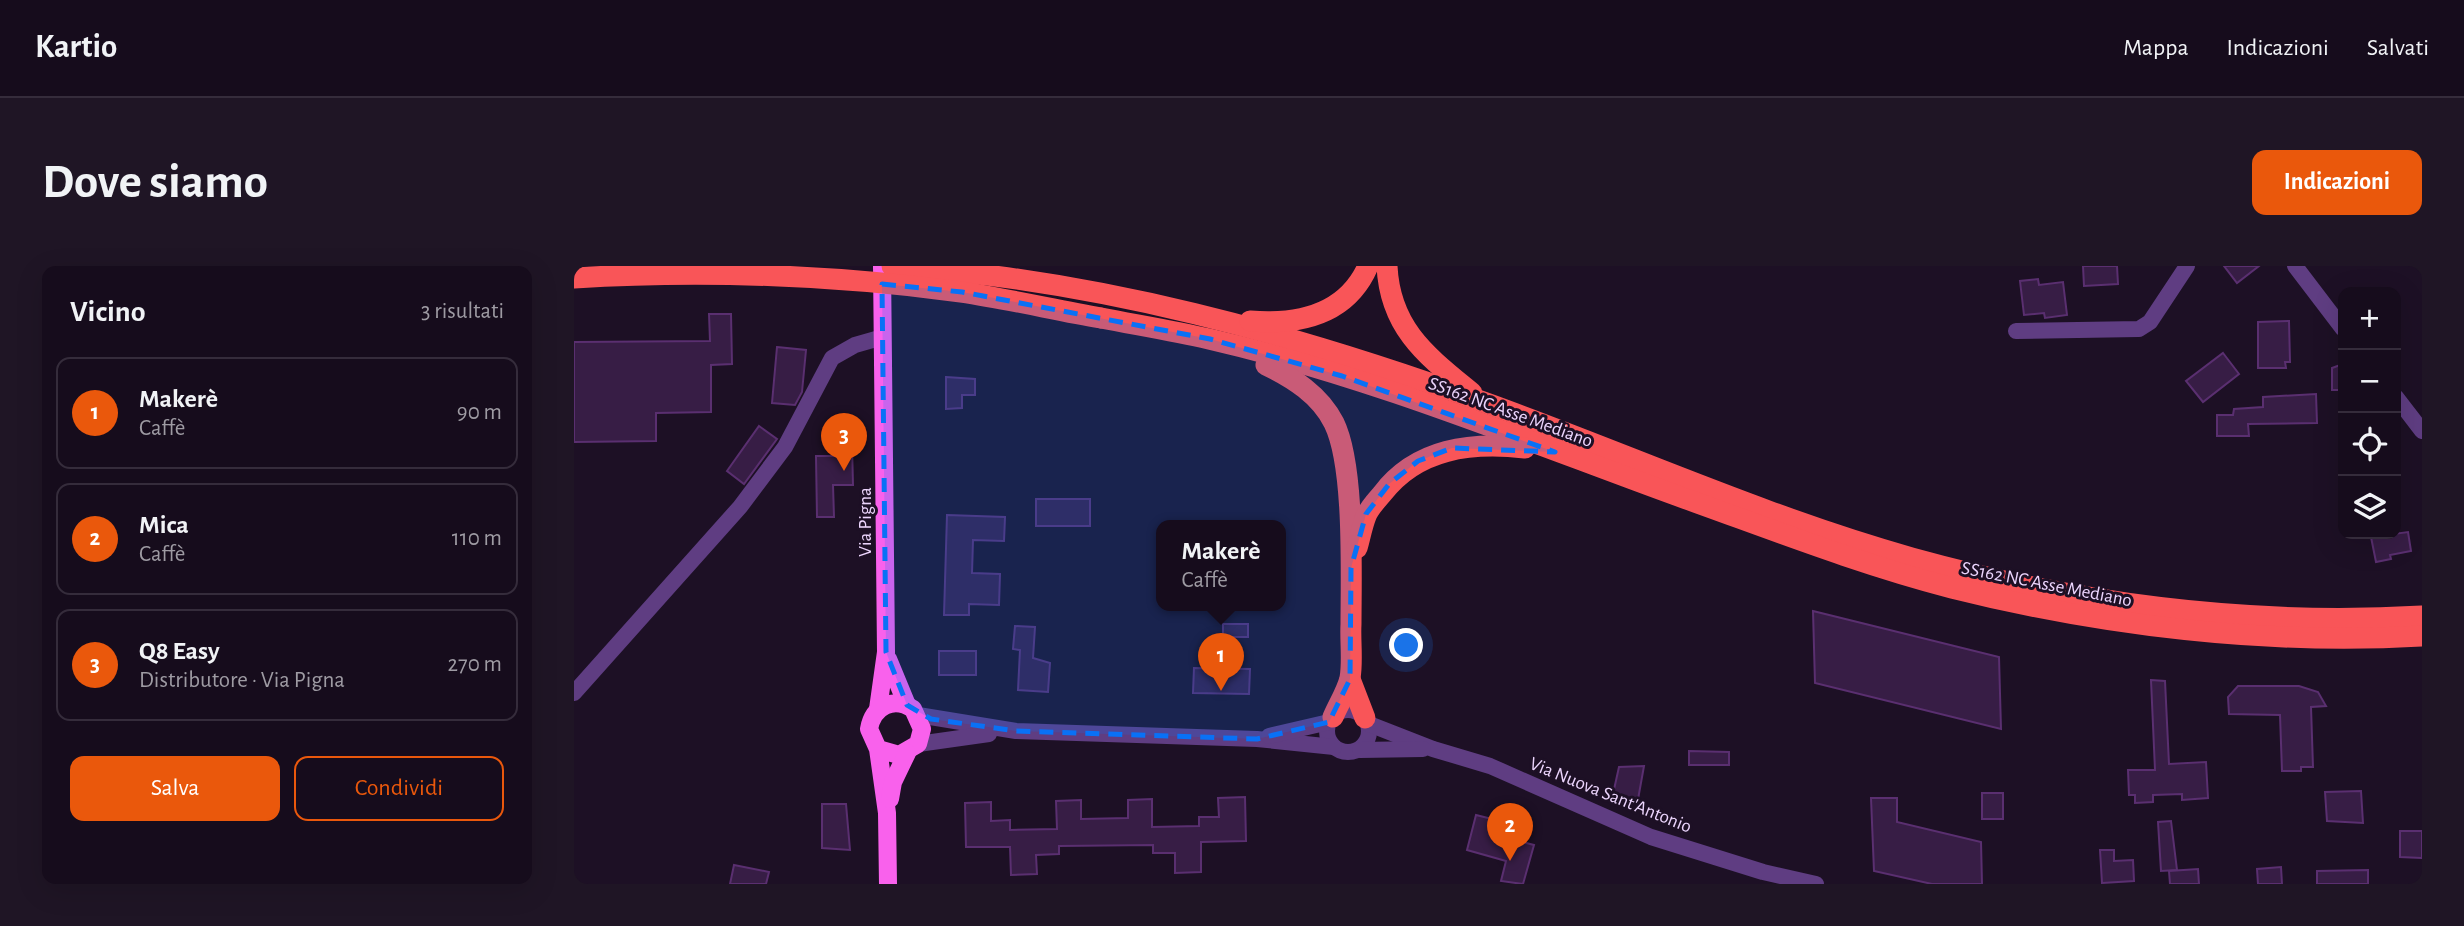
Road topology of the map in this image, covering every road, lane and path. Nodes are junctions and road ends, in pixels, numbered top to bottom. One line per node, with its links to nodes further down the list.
1 (882, 266): 11 (main road, Via Pigna)
2 (892, 266): 9 (highway, SS162 NC Asse Mediano)
3 (1368, 266): 9 (highway)
4 (1387, 266): 12 (highway)
5 (2188, 266): 10 (street)
6 (2295, 266): 8 (street)
7 (574, 278): 9 (highway, SS162 NC Asse Mediano, bridge)
8 (2338, 322)
9 (1212, 329): 12 (highway, SS162 NC Asse Mediano); 15 (highway, SS162 NC Asse Mediano); 16 (highway)
10 (2016, 331)
11 (883, 337): 19 (main road, Via Pigna); 21 (street)
12 (1485, 403): 17 (highway, SS162 NC Asse Mediano)
13 (2401, 404): 14 (street)
14 (2422, 431)
15 (1555, 452): 16 (highway); 18 (highway, SS162 NC Asse Mediano)
16 (1351, 568): 20 (highway)
17 (2422, 616)
18 (2422, 636)
19 (886, 652): 22 (main road, Via Pigna); 23 (main road, Via Pigna)
20 (1350, 679): 24 (highway); 25 (highway)
21 (574, 693)
22 (878, 709): 23 (main road); 30 (main road, Via Pigna)
23 (913, 710): 26 (street, Via Nuova Sant'Antonio); 29 (main road, Via Pigna)
24 (1331, 720): 25 (street, Via Nuova Sant'Antonio); 27 (street, Via Nuova Sant'Antonio); 28 (street)
25 (1367, 721): 31 (street, Via Nuova Sant'Antonio); 32 (street)
26 (1016, 731): 27 (street, Via Nuova Sant'Antonio); 29 (street, Via Nuova Sant'Antonio)
27 (1257, 739): 28 (street, Via Nuova Sant'Antonio)
28 (1334, 747): 32 (street, Via Nuova Sant'Antonio)
29 (912, 748): 30 (main road); 33 (main road, Via Pigna)
30 (878, 749): 33 (main road, Via Pigna)
31 (1433, 749): 32 (street, Via Nuova Sant'Antonio); 35 (street, Via Nuova Sant'Antonio)
32 (1360, 750)
33 (887, 813): 34 (main road, Via Pigna)
34 (888, 884)
35 (1816, 884)

